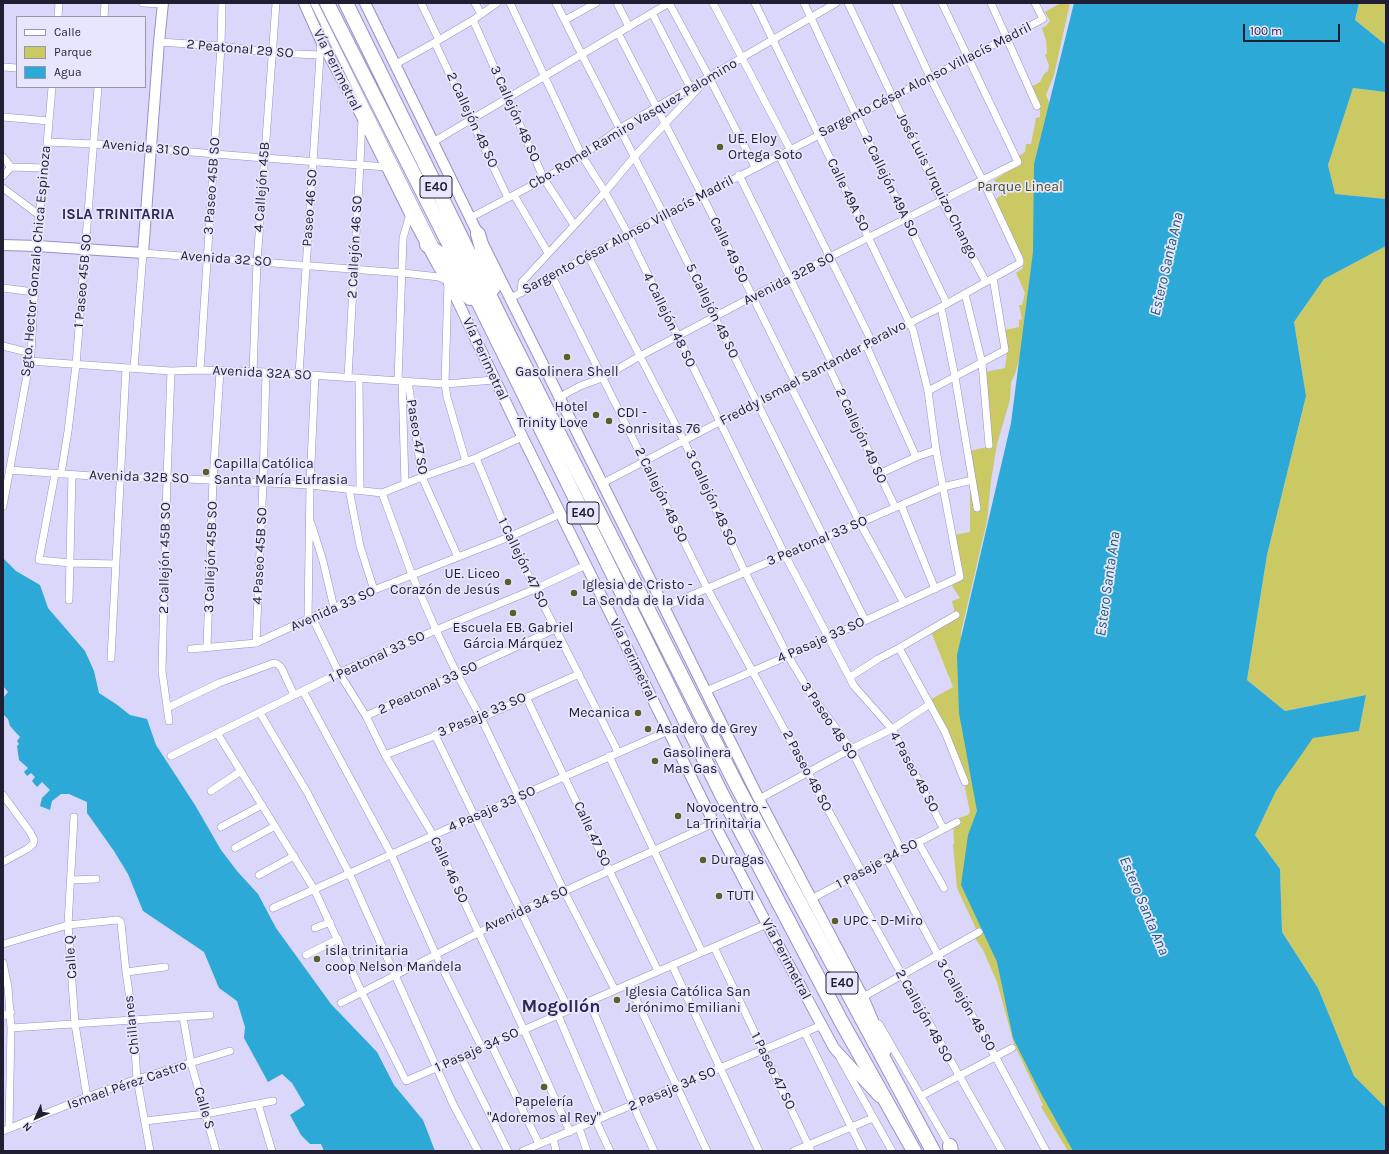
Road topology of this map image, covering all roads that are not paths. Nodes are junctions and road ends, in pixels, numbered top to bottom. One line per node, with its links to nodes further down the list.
1 (59, 3): 31 (street)
2 (105, 3): 32 (street)
3 (143, 3): 28 (street)
4 (222, 3): 43 (street, 3 Paseo 45B SO)
5 (276, 3): 44 (street, 4 Callejón 45B)
6 (304, 3): 41 (street, Vía Perimetral / E40)
7 (314, 3): 110 (street)
8 (327, 3): 130 (highway, Vía Perimetral / E40)
9 (346, 3): 134 (highway, E40)
10 (365, 3): 49 (street, E40)
11 (421, 3): 42 (street, 2 Callejón 48 SO)
12 (475, 3): 29 (street)
13 (497, 3): 29 (street)
14 (510, 3): 52 (street, 4 Callejón 48 SO)
15 (556, 3): 35 (street, 5 Callejón 48 SO)
16 (596, 3): 35 (street)
17 (616, 3): 36 (street)
18 (669, 3): 30 (street); 53 (street)
19 (713, 3): 48 (street)
20 (755, 3): 39 (street, Calle 49A SO)
21 (804, 3): 33 (street, 2 Callejón 49A SO)
22 (836, 3): 33 (street, Cbo. Romel Ramiro Vasquez Palomino)
23 (848, 3): 58 (street, José Luis Urquizo Chango)
24 (896, 3): 54 (street)
25 (942, 3): 47 (street)
26 (992, 3): 38 (street)
27 (1035, 3): 38 (street, Sargento César Alonso Villacís Madril)
28 (163, 4): 40 (street)
29 (481, 14): 34 (street)
30 (652, 14): 36 (street); 55 (street)
31 (58, 16)
32 (104, 16)
33 (812, 17): 39 (street, Cbo. Romel Ramiro Vasquez Palomino); 62 (street, 2 Callejón 49A SO)
34 (473, 20): 42 (street); 59 (street, 3 Callejón 48 SO)
35 (565, 20): 46 (street, 5 Callejón 48 SO)
36 (628, 27): 37 (street)
37 (618, 33): 46 (street); 61 (street, Calle 49 SO)
38 (1007, 38): 47 (street, Sargento César Alonso Villacís Madril); 60 (street)
39 (773, 40): 48 (street, Cbo. Romel Ramiro Vasquez Palomino); 69 (street, Calle 49A SO)
40 (159, 42): 43 (street, 2 Peatonal 29 SO); 73 (street)
41 (321, 42): 45 (street, Paseo 46 SO); 64 (street, Vía Perimetral / E40)
42 (437, 42): 49 (street); 65 (street, 2 Callejón 48 SO)
43 (221, 46): 44 (street, 2 Peatonal 29 SO); 75 (street, 3 Paseo 45B SO)
44 (272, 53): 45 (street, 2 Peatonal 29 SO); 80 (street, 4 Callejón 45B)
45 (320, 55): 81 (street, Paseo 46 SO)
46 (582, 55): 52 (street); 68 (street, 5 Callejón 48 SO)
47 (968, 57): 54 (street, Sargento César Alonso Villacís Madril); 90 (street, Avenida 32B SO)
48 (742, 58): 53 (street, Cbo. Romel Ramiro Vasquez Palomino); 74 (street)
49 (396, 64): 71 (street, E40)
50 (3, 67): 51 (street)
51 (16, 68)
52 (544, 77): 59 (street); 77 (street, 4 Callejón 48 SO)
53 (709, 77): 55 (street, Cbo. Romel Ramiro Vasquez Palomino); 67 (street); 85 (street)
54 (930, 77): 58 (street, Sargento César Alonso Villacís Madril); 90 (street)
55 (690, 87): 61 (street, Cbo. Romel Ramiro Vasquez Palomino)
56 (52, 88): 66 (street, Sgto. Hector Gonzalo Chica Espinoza)
57 (98, 88): 72 (street, 1 Paseo 45B SO)
58 (892, 97): 62 (street, Sargento César Alonso Villacís Madril); 95 (street, José Luis Urquizo Chango)
59 (508, 98): 65 (street); 89 (street, 3 Callejón 48 SO)
60 (1037, 106)
61 (656, 107): 67 (street, Calle 49 SO); 68 (street, Cbo. Romel Ramiro Vasquez Palomino)
62 (856, 115): 69 (street, Sargento César Alonso Villacís Madril); 100 (street, 2 Callejón 49A SO)
63 (3, 117): 66 (street)
64 (362, 118): 82 (street, 2 Callejón 46 SO); 84 (street, Vía Perimetral / E40)
65 (472, 119): 71 (street); 94 (street, 2 Callejón 48 SO)
66 (49, 121): 70 (street, Sgto. Hector Gonzalo Chica Espinoza)
67 (665, 125): 79 (street); 93 (street, Calle 49 SO)
68 (619, 129): 77 (street, Cbo. Romel Ramiro Vasquez Palomino); 79 (street, 5 Callejón 48 SO)
69 (818, 135): 74 (street, Sargento César Alonso Villacís Madril); 104 (street, Calle 49A SO)
70 (48, 142): 72 (street, Avenida 31 SO); 86 (street, Sgto. Hector Gonzalo Chica Espinoza)
71 (433, 142): 99 (street, E40)
72 (94, 144): 73 (street, Avenida 31 SO); 108 (street, 1 Paseo 45B SO)
73 (152, 149): 75 (street, Avenida 31 SO); 109 (street)
74 (790, 149): 76 (street, Sargento César Alonso Villacís Madril)
75 (214, 153): 80 (street, Avenida 31 SO); 113 (street, 3 Paseo 45B SO)
76 (779, 155): 85 (street, Sargento César Alonso Villacís Madril); 114 (street)
77 (582, 156): 89 (street, Cbo. Romel Ramiro Vasquez Palomino); 92 (street, 4 Callejón 48 SO)
78 (3, 157): 83 (street)
79 (634, 157): 92 (street); 98 (street, 5 Callejón 48 SO)
80 (264, 158): 81 (street, Avenida 31 SO); 115 (street, 4 Callejón 45B)
81 (313, 161): 82 (street, Avenida 31 SO); 116 (street, Paseo 46 SO)
82 (360, 164): 84 (street, Avenida 31 SO); 117 (street, 2 Callejón 46 SO)
83 (11, 167): 86 (street); 88 (street)
84 (387, 167): 96 (street, Vía Perimetral / E40)
85 (755, 167): 87 (street, Sargento César Alonso Villacís Madril)
86 (45, 168): 97 (street, Sgto. Hector Gonzalo Chica Espinoza)
87 (739, 175): 93 (street, Sargento César Alonso Villacís Madril); 120 (street, 2 Callejón 49 SO)
88 (3, 176)
89 (544, 179): 94 (street, Cbo. Romel Ramiro Vasquez Palomino); 101 (street, 3 Callejón 48 SO)
90 (983, 181): 95 (street, Avenida 32B SO); 121 (street, Freddy Ismael Santander Peralvo)
91 (3, 188): 97 (street)
92 (605, 192): 101 (street); 103 (street, 4 Callejón 48 SO)
93 (702, 195): 98 (street, Sargento César Alonso Villacís Madril); 129 (street, Calle 49 SO)
94 (511, 196): 99 (street, Cbo. Romel Ramiro Vasquez Palomino); 111 (street, 2 Callejón 48 SO)
95 (942, 201): 100 (street, Avenida 32B SO); 123 (street, José Luis Urquizo Chango)
96 (410, 214): 106 (street, Vía Perimetral / E40); 118 (street, Paseo 47 SO)
97 (39, 215): 107 (street, Sgto. Hector Gonzalo Chica Espinoza)
98 (664, 215): 103 (street, Sargento César Alonso Villacís Madril); 132 (street, 5 Callejón 48 SO)
99 (470, 218): 102 (street, E40)
100 (906, 219): 104 (street, Avenida 32B SO); 131 (street, 2 Callejón 49A SO)
101 (574, 225): 111 (street)
102 (478, 234): 128 (street, E40); 134 (highway)
103 (628, 234): 112 (street, Sargento César Alonso Villacís Madril); 135 (street, 4 Callejón 48 SO)
104 (869, 237): 114 (street, Avenida 32B SO); 133 (street, Calle 49A SO)
105 (3, 244): 107 (street, Avenida 32 SO)
106 (427, 245): 110 (highway); 122 (street, Vía Perimetral / E40)
107 (37, 246): 108 (street, Avenida 32 SO); 125 (street, Sgto. Hector Gonzalo Chica Espinoza)
108 (85, 249): 109 (street, Avenida 32 SO); 143 (street, 1 Paseo 45B SO)
109 (143, 253): 113 (street, Avenida 32 SO); 145 (street)
110 (439, 253): 130 (highway)
111 (548, 253): 126 (street)
112 (588, 256): 119 (street, Sargento César Alonso Villacís Madril); 139 (street, 3 Callejón 48 SO)
113 (207, 258): 115 (street, Avenida 32 SO); 146 (street, 3 Paseo 45B SO)
114 (829, 258): 120 (street, Avenida 32B SO); 136 (street)
115 (257, 262): 116 (street, Avenida 32 SO); 149 (street, 4 Callejón 45B)
116 (306, 265): 117 (street, Avenida 32 SO); 151 (street, Paseo 46 SO)
117 (354, 269): 118 (street, Avenida 32 SO); 153 (street, 2 Callejón 46 SO)
118 (403, 273): 122 (street, Avenida 32 SO); 157 (street, Paseo 47 SO)
119 (552, 276): 126 (street, Sargento César Alonso Villacís Madril); 156 (street, 2 Callejón 48 SO)
120 (790, 278): 129 (street, Avenida 32B SO); 142 (street, 2 Callejón 49 SO)
121 (993, 278): 123 (street, Freddy Ismael Santander Peralvo); 141 (street)
122 (448, 281): 158 (street, Vía Perimetral / E40); 159 (street)
123 (986, 282): 127 (street, Freddy Ismael Santander Peralvo)
124 (3, 288): 125 (street)
125 (34, 292): 138 (street, Sgto. Hector Gonzalo Chica Espinoza)
126 (521, 293): 128 (street, Sargento César Alonso Villacís Madril)
127 (966, 294): 131 (street, Freddy Ismael Santander Peralvo); 141 (street)
128 (511, 298): 162 (street, E40)
129 (752, 298): 132 (street, Avenida 32B SO); 160 (street, Calle 49 SO)
130 (480, 305): 257 (highway, Vía Perimetral / E40)
131 (944, 305): 133 (street, Freddy Ismael Santander Peralvo); 154 (street, 2 Callejón 49A SO)
132 (715, 317): 135 (street, Avenida 32B SO); 163 (street, 5 Callejón 48 SO)
133 (910, 322): 136 (street, Freddy Ismael Santander Peralvo); 161 (street, Calle 49A SO)
134 (505, 327): 254 (highway, E40)
135 (677, 336): 139 (street, Avenida 32B SO); 164 (street, 4 Callejón 48 SO)
136 (869, 343): 142 (street, Freddy Ismael Santander Peralvo); 169 (street)
137 (3, 346): 138 (street)
138 (30, 353): 140 (street, Sgto. Hector Gonzalo Chica Espinoza)
139 (640, 356): 156 (street, Avenida 32B SO); 166 (street, 3 Callejón 48 SO)
140 (29, 361): 143 (street, Avenida 32A SO); 171 (street, Sgto. Hector Gonzalo Chica Espinoza)
141 (982, 363): 154 (street); 167 (street)
142 (830, 364): 160 (street, Freddy Ismael Santander Peralvo); 177 (street, 2 Callejón 49 SO)
143 (76, 365): 144 (street, Avenida 32A SO); 175 (street, 1 Paseo 45B SO)
144 (126, 368): 145 (street, Avenida 32A SO); 179 (street)
145 (134, 368): 147 (street, Avenida 32A SO)
146 (200, 370): 147 (street, Avenida 32A SO); 148 (street, Avenida 32A SO)
147 (172, 371): 180 (street, 2 Callejón 45B SO)
148 (220, 371): 149 (street, Avenida 32A SO); 181 (street, 3 Callejón 45B SO)
149 (253, 372): 150 (street, Avenida 32A SO)
150 (266, 372): 151 (street, Avenida 32A SO); 183 (street, 4 Paseo 45B SO)
151 (299, 374): 152 (street, Avenida 32A SO)
152 (315, 375): 153 (street, Avenida 32A SO); 186 (street)
153 (348, 377): 155 (street, Avenida 32A SO)
154 (955, 377): 161 (street); 182 (street, 2 Callejón 49A SO)
155 (359, 378): 157 (street, Avenida 32A SO); 189 (street)
156 (602, 378): 162 (street, Avenida 32B SO); 172 (street, 2 Callejón 48 SO)
157 (403, 380): 159 (street, Avenida 32A SO); 178 (street, Paseo 47 SO); 185 (street, Paseo 47 SO)
158 (494, 380): 159 (street, Avenida 32A SO); 165 (street, Vía Perimetral / E40)
159 (444, 384): 173 (street)
160 (792, 384): 163 (street, Freddy Ismael Santander Peralvo); 196 (street, Calle 49 SO)
161 (928, 391): 168 (street, Calle 49A SO)
162 (560, 397): 184 (street, E40)
163 (756, 402): 164 (street, Freddy Ismael Santander Peralvo); 198 (street, 5 Callejón 48 SO)
164 (720, 422): 166 (street, Freddy Ismael Santander Peralvo); 199 (street, 4 Callejón 48 SO)
165 (522, 437): 170 (street, Avenida 32B SO); 194 (street, Vía Perimetral / E40)
166 (684, 441): 172 (street, Freddy Ismael Santander Peralvo); 204 (street, 3 Callejón 48 SO)
167 (989, 445)
168 (936, 450): 169 (street); 187 (street, Calle 49A SO)
169 (916, 457): 177 (street)
170 (476, 458): 173 (street, Avenida 32B SO); 197 (street, 1 Callejón 47 SO)
171 (7, 460): 174 (street, Sgto. Hector Gonzalo Chica Espinoza)
172 (645, 461): 184 (street, Freddy Ismael Santander Peralvo); 206 (street, 2 Callejón 48 SO)
173 (466, 462): 178 (street, Avenida 32B SO)
174 (9, 470): 175 (street, Avenida 32B SO); 191 (street, Sgto. Hector Gonzalo Chica Espinoza)
175 (58, 474): 176 (street, Avenida 32B SO); 201 (street, 1 Paseo 45B SO)
176 (72, 474): 179 (street, Avenida 32B SO); 201 (street)
177 (879, 474): 192 (street, 2 Callejón 49 SO)
178 (422, 477): 185 (street, Avenida 32B SO); 200 (street, Paseo 47 SO)
179 (120, 478): 180 (street, Avenida 32B SO); 202 (street)
180 (167, 478): 181 (street, Avenida 32B SO); 236 (street, 2 Callejón 45B SO)
181 (213, 480): 183 (street, Avenida 32B SO); 221 (street, 3 Callejón 45B SO)
182 (972, 480): 187 (street, 3 Peatonal 33 SO); 193 (street, 2 Callejón 49A SO)
183 (263, 482): 186 (street, Avenida 32B SO); 220 (street, 4 Paseo 45B SO)
184 (603, 483): 212 (street, E40)
185 (405, 484): 190 (street, Avenida 32B SO)
186 (310, 485): 188 (street, Avenida 32B SO); 195 (street)
187 (943, 487): 192 (street, 3 Peatonal 33 SO); 208 (street, 4 Pasaje 33 SO)
188 (350, 489): 189 (street, Avenida 32B SO); 209 (street)
189 (360, 490): 190 (street, Avenida 32B SO)
190 (382, 493): 205 (street)
191 (3, 502)
192 (898, 506): 196 (street, 3 Peatonal 33 SO); 208 (street, 2 Callejón 49 SO)
193 (977, 508)
194 (560, 514): 197 (street, Avenida 33 SO); 203 (street, Vía Perimetral / E40)
195 (309, 517): 213 (street); 215 (street)
196 (860, 523): 198 (street, 3 Peatonal 33 SO); 211 (street, Calle 49 SO)
197 (509, 537): 200 (street, Avenida 33 SO); 207 (street, 1 Callejón 47 SO)
198 (824, 538): 199 (street, 3 Peatonal 33 SO); 216 (street, 5 Callejón 48 SO)
199 (785, 555): 204 (street, 3 Peatonal 33 SO); 219 (street, 4 Callejón 48 SO)
200 (458, 557): 205 (street, Avenida 33 SO)
201 (70, 563): 202 (street); 210 (street)
202 (116, 564): 225 (street)
203 (586, 565): 207 (street, 1 Peatonal 33 SO); 242 (street, Vía Perimetral / E40)
204 (745, 572): 206 (street, 3 Peatonal 33 SO); 224 (street, 3 Callejón 48 SO)
205 (412, 576): 209 (street, Avenida 33 SO); 218 (street)
206 (707, 588): 212 (street, 3 Peatonal 33 SO); 226 (street, 2 Callejón 48 SO)
207 (535, 589): 217 (street, 1 Callejón 47 SO); 218 (street, 1 Peatonal 33 SO)
208 (935, 589): 211 (street, 4 Pasaje 33 SO)
209 (374, 590): 213 (street, Avenida 33 SO)
210 (69, 600)
211 (904, 603): 216 (street, 4 Pasaje 33 SO)
212 (664, 606): 232 (street, E40)
213 (334, 608): 215 (street, Avenida 33 SO)
214 (956, 615): 222 (street)
215 (310, 618): 220 (street, Avenida 33 SO); 227 (street, Calle 46 SO)
216 (865, 620): 219 (street, 4 Pasaje 33 SO)
217 (555, 629): 228 (street, 2 Peatonal 33 SO); 229 (street, 1 Callejón 47 SO)
218 (436, 630): 227 (street, 1 Peatonal 33 SO); 228 (street)
219 (828, 638): 224 (street, 4 Pasaje 33 SO); 230 (street, 4 Paseo 48 SO)
220 (256, 643): 221 (street, Avenida 33 SO)
221 (207, 647): 223 (street, Avenida 33 SO)
222 (900, 648): 230 (street); 235 (street)
223 (191, 649)
224 (788, 656): 226 (street, 4 Pasaje 33 SO); 245 (street, 3 Paseo 48 SO)
225 (111, 658)
226 (752, 670): 232 (street, 4 Pasaje 33 SO); 251 (street, 2 Paseo 48 SO)
227 (339, 673): 231 (street, 1 Peatonal 33 SO); 238 (street, Calle 46 SO)
228 (457, 674): 238 (street, 2 Peatonal 33 SO); 239 (street)
229 (579, 674): 234 (street, 3 Pasaje 33 SO); 246 (street, 1 Callejón 47 SO)
230 (850, 678): 241 (street, 4 Paseo 48 SO)
231 (303, 691): 233 (street, 1 Peatonal 33 SO); 273 (street)
232 (706, 691): 259 (street, E40)
233 (294, 695): 236 (street); 237 (street, 1 Peatonal 33 SO)
234 (526, 697): 239 (street, 3 Pasaje 33 SO); 252 (street, Calle 47 SO)
235 (930, 704): 241 (street); 253 (street)
236 (167, 708): 240 (street, 2 Callejón 45B SO)
237 (260, 713): 243 (street, 1 Peatonal 33 SO); 279 (street)
238 (366, 716): 247 (street, Calle 46 SO)
239 (481, 718): 244 (street, 3 Pasaje 33 SO); 258 (street)
240 (169, 721)
241 (892, 729): 245 (street); 267 (street, 4 Paseo 48 SO)
242 (668, 731): 246 (street, 4 Pasaje 33 SO); 264 (street, Vía Perimetral / E40)
243 (217, 733): 248 (street, 1 Peatonal 33 SO); 250 (street)
244 (435, 735): 247 (street, 3 Pasaje 33 SO); 262 (street)
245 (851, 749): 251 (street); 272 (street, 3 Paseo 48 SO)
246 (618, 752): 249 (street, 4 Pasaje 33 SO)
247 (385, 755): 268 (street, Calle 46 SO)
248 (171, 756)
249 (609, 756): 252 (street, 4 Pasaje 33 SO); 271 (street)
250 (241, 771): 255 (street); 260 (street)
251 (808, 772): 259 (street); 278 (street, 2 Paseo 48 SO)
252 (564, 776): 258 (street, 4 Pasaje 33 SO); 277 (street, Calle 47 SO)
253 (965, 782)
254 (737, 786): 257 (highway); 345 (highway, E40)
255 (211, 790)
256 (3, 795): 276 (street)
257 (722, 795): 348 (highway, Vía Perimetral / E40)
258 (518, 797): 262 (street, 4 Pasaje 33 SO); 286 (street)
259 (759, 799): 287 (street, E40)
260 (262, 805): 265 (street); 266 (street)
261 (74, 817): 283 (street, Calle Q)
262 (474, 817): 268 (street, 4 Pasaje 33 SO); 289 (street)
263 (957, 822): 267 (street, 1 Pasaje 34 SO)
264 (714, 823): 271 (street, Avenida 34 SO); 291 (street, Vía Perimetral / E40)
265 (275, 826): 270 (street); 274 (street)
266 (222, 828)
267 (944, 828): 269 (street, 1 Pasaje 34 SO)
268 (433, 835): 273 (street, 4 Pasaje 33 SO); 294 (street, Calle 46 SO)
269 (918, 842): 272 (street, 1 Pasaje 34 SO); 284 (street)
270 (235, 848)
271 (654, 851): 277 (street, Avenida 34 SO); 299 (street)
272 (902, 851): 275 (street, 1 Pasaje 34 SO)
273 (391, 854): 279 (street, 4 Pasaje 33 SO); 300 (street)
274 (294, 856): 280 (street); 285 (street)
275 (887, 859): 278 (street, 1 Pasaje 34 SO); 302 (street, 3 Callejón 48 SO)
276 (3, 862)
277 (609, 870): 286 (street, Avenida 34 SO); 306 (street, Calle 47 SO)
278 (862, 872): 282 (street, 1 Pasaje 34 SO)
279 (349, 873): 285 (street, 4 Pasaje 33 SO); 309 (street)
280 (259, 875)
281 (96, 879): 283 (street)
282 (849, 879): 287 (street, 1 Pasaje 34 SO); 308 (street, 2 Callejón 48 SO)
283 (72, 880): 292 (street, Calle Q)
284 (944, 888)
285 (314, 889): 288 (street, 4 Pasaje 33 SO); 290 (street)
286 (564, 891): 289 (street, Avenida 34 SO); 311 (street)
287 (811, 899): 313 (street, E40)
288 (273, 908)
289 (521, 911): 294 (street, Avenida 34 SO); 316 (street)
290 (330, 922): 293 (street); 296 (street)
291 (767, 924): 298 (street, 1 Pasaje 34 SO); 324 (street, Vía Perimetral / E40)
292 (68, 925): 297 (street); 307 (street, Chillanes); 323 (street, Calle Q)
293 (315, 928)
294 (478, 932): 300 (street, Avenida 34 SO); 326 (street, Calle 46 SO)
295 (979, 932): 302 (street)
296 (338, 939): 301 (street); 312 (street)
297 (3, 944)
298 (714, 947): 299 (street, 1 Pasaje 34 SO); 332 (street, 1 Paseo 47 SO)
299 (702, 952): 304 (street, 1 Pasaje 34 SO)
300 (436, 954): 309 (street, Avenida 34 SO); 329 (street)
301 (306, 955)
302 (938, 955): 308 (street); 334 (street, 3 Callejón 48 SO)
303 (3, 964): 317 (street)
304 (672, 965): 306 (street, 1 Pasaje 34 SO); 338 (street)
305 (165, 967): 307 (street)
306 (658, 971): 310 (street, 1 Pasaje 34 SO)
307 (126, 972): 322 (street, Chillanes)
308 (902, 975): 313 (street); 339 (street, 2 Callejón 48 SO)
309 (396, 976): 312 (street, Avenida 34 SO); 337 (street)
310 (630, 984): 311 (street, 1 Pasaje 34 SO); 341 (street)
311 (615, 990): 314 (street, 1 Pasaje 34 SO)
312 (362, 993): 315 (street, Avenida 34 SO); 337 (street, 1 Pasaje 34 SO)
313 (863, 997): 342 (street); 345 (street, E40)
314 (589, 1001): 316 (street, 1 Pasaje 34 SO); 347 (street)
315 (341, 1003)
316 (569, 1010): 319 (street, 1 Pasaje 34 SO)
317 (11, 1012): 320 (street); 325 (street)
318 (210, 1015): 321 (street)
319 (558, 1015): 326 (street, 1 Pasaje 34 SO); 351 (street)
320 (3, 1016)
321 (183, 1017): 322 (street); 336 (street, Calle S)
322 (133, 1020): 323 (street); 340 (street, Chillanes)
323 (75, 1024): 325 (street); 343 (street, Calle Q)
324 (822, 1026): 327 (street, 2 Pasaje 34 SO); 330 (street, Vía Perimetral / E40)
325 (11, 1028): 355 (street)
326 (524, 1030): 328 (street, 1 Pasaje 34 SO); 356 (street, Calle 46 SO)
327 (805, 1033): 332 (street, 2 Pasaje 34 SO); 353 (street)
328 (491, 1044): 329 (street, 1 Pasaje 34 SO); 358 (street)
329 (482, 1048): 335 (street, 1 Pasaje 34 SO)
330 (834, 1048): 348 (street, Vía Perimetral / E40); 350 (street)
331 (1012, 1048): 334 (street)
332 (763, 1050): 338 (street, 2 Pasaje 34 SO); 359 (street, 1 Paseo 47 SO)
333 (230, 1051): 336 (street, Ismael Pérez Castro)
334 (995, 1056): 339 (street); 379 (street, 3 Callejón 48 SO)
335 (461, 1057): 337 (street, 1 Pasaje 34 SO); 365 (street)
336 (191, 1063): 340 (street, Ismael Pérez Castro); 349 (street, Calle S)
337 (437, 1067): 364 (street)
338 (720, 1068): 341 (street, 2 Pasaje 34 SO); 372 (street)
339 (958, 1076): 342 (street); 378 (street, 2 Callejón 48 SO)
340 (137, 1079): 343 (street, Ismael Pérez Castro); 352 (street, Chillanes)
341 (678, 1086): 347 (street, 2 Pasaje 34 SO); 371 (street)
342 (921, 1096): 360 (street)
343 (87, 1097): 355 (street, Ismael Pérez Castro)
344 (273, 1101): 346 (street)
345 (906, 1101): 377 (highway, E40)
346 (258, 1104): 349 (street); 363 (street)
347 (632, 1105): 351 (street, 2 Pasaje 34 SO); 370 (street)
348 (890, 1109): 376 (highway, Vía Perimetral / E40)
349 (205, 1114): 352 (street); 362 (street, Calle S)
350 (873, 1118): 353 (street); 375 (street)
351 (599, 1119): 354 (street, 2 Pasaje 34 SO); 369 (street)
352 (145, 1121): 361 (street, Chillanes)
353 (852, 1127): 359 (street); 374 (street)
354 (579, 1128): 356 (street, 2 Pasaje 34 SO); 368 (street)
355 (6, 1130)
356 (570, 1132): 357 (street, 2 Pasaje 34 SO)
357 (553, 1138): 358 (street, 2 Pasaje 34 SO); 367 (street)
358 (539, 1144): 366 (street, 2 Pasaje 34 SO)
359 (810, 1148): 373 (street)
360 (951, 1149)
361 (150, 1151)
362 (216, 1151)
363 (272, 1151)
364 (478, 1151)
365 (508, 1151)
366 (524, 1151)
367 (556, 1151)
368 (587, 1151)
369 (610, 1151)
370 (654, 1151)
371 (708, 1151)
372 (759, 1151)
373 (794, 1151)
374 (863, 1151)
375 (892, 1151)
376 (914, 1151)
377 (933, 1151)
378 (1002, 1151)
379 (1046, 1151)

